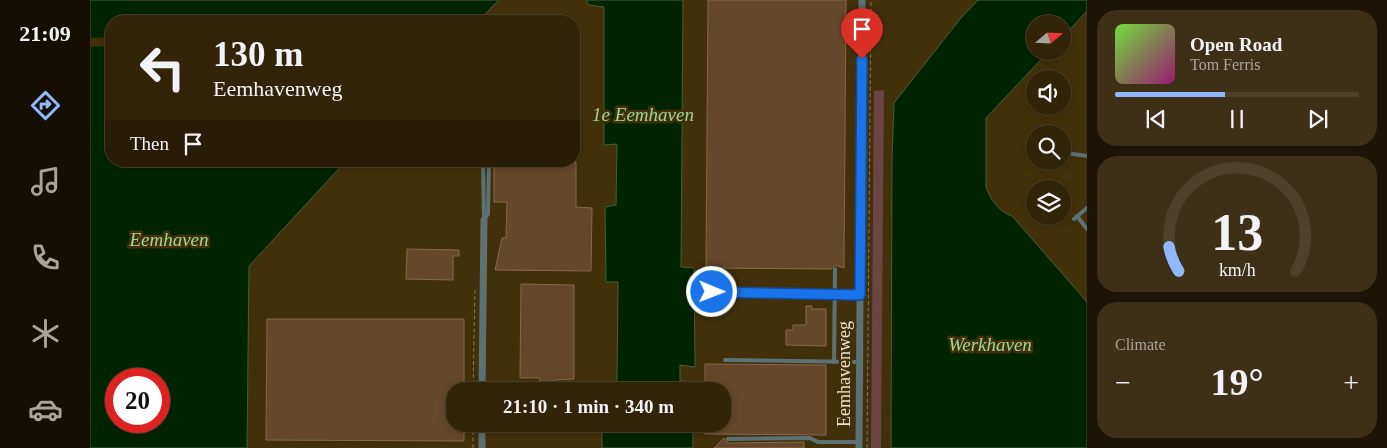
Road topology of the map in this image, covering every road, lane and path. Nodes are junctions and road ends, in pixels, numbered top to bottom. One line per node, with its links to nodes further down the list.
1 (862, 0): 14 (street, Eemhavenweg)
2 (870, 0): 27 (path, Eemhavenweg)
3 (1071, 154): 4 (lane)
4 (1087, 156)
5 (483, 167): 8 (lane)
6 (489, 167): 8 (lane)
7 (1087, 208): 9 (lane)
8 (484, 220): 11 (street)
9 (1087, 229)
10 (835, 269): 13 (lane)
11 (483, 280): 18 (path); 19 (street)
12 (712, 292): 13 (lane)
13 (835, 294): 14 (lane); 16 (lane)
14 (860, 295): 17 (street, Eemhavenweg)
15 (725, 360): 16 (lane)
16 (834, 362): 17 (lane)
17 (859, 362): 23 (street, Eemhavenweg)
18 (473, 382)
19 (482, 382)
20 (473, 432): 24 (path)
21 (482, 432): 25 (street)
22 (728, 439): 23 (lane)
23 (858, 445)
24 (473, 448)
25 (482, 448): 26 (lane)
26 (487, 448)
27 (867, 448)

